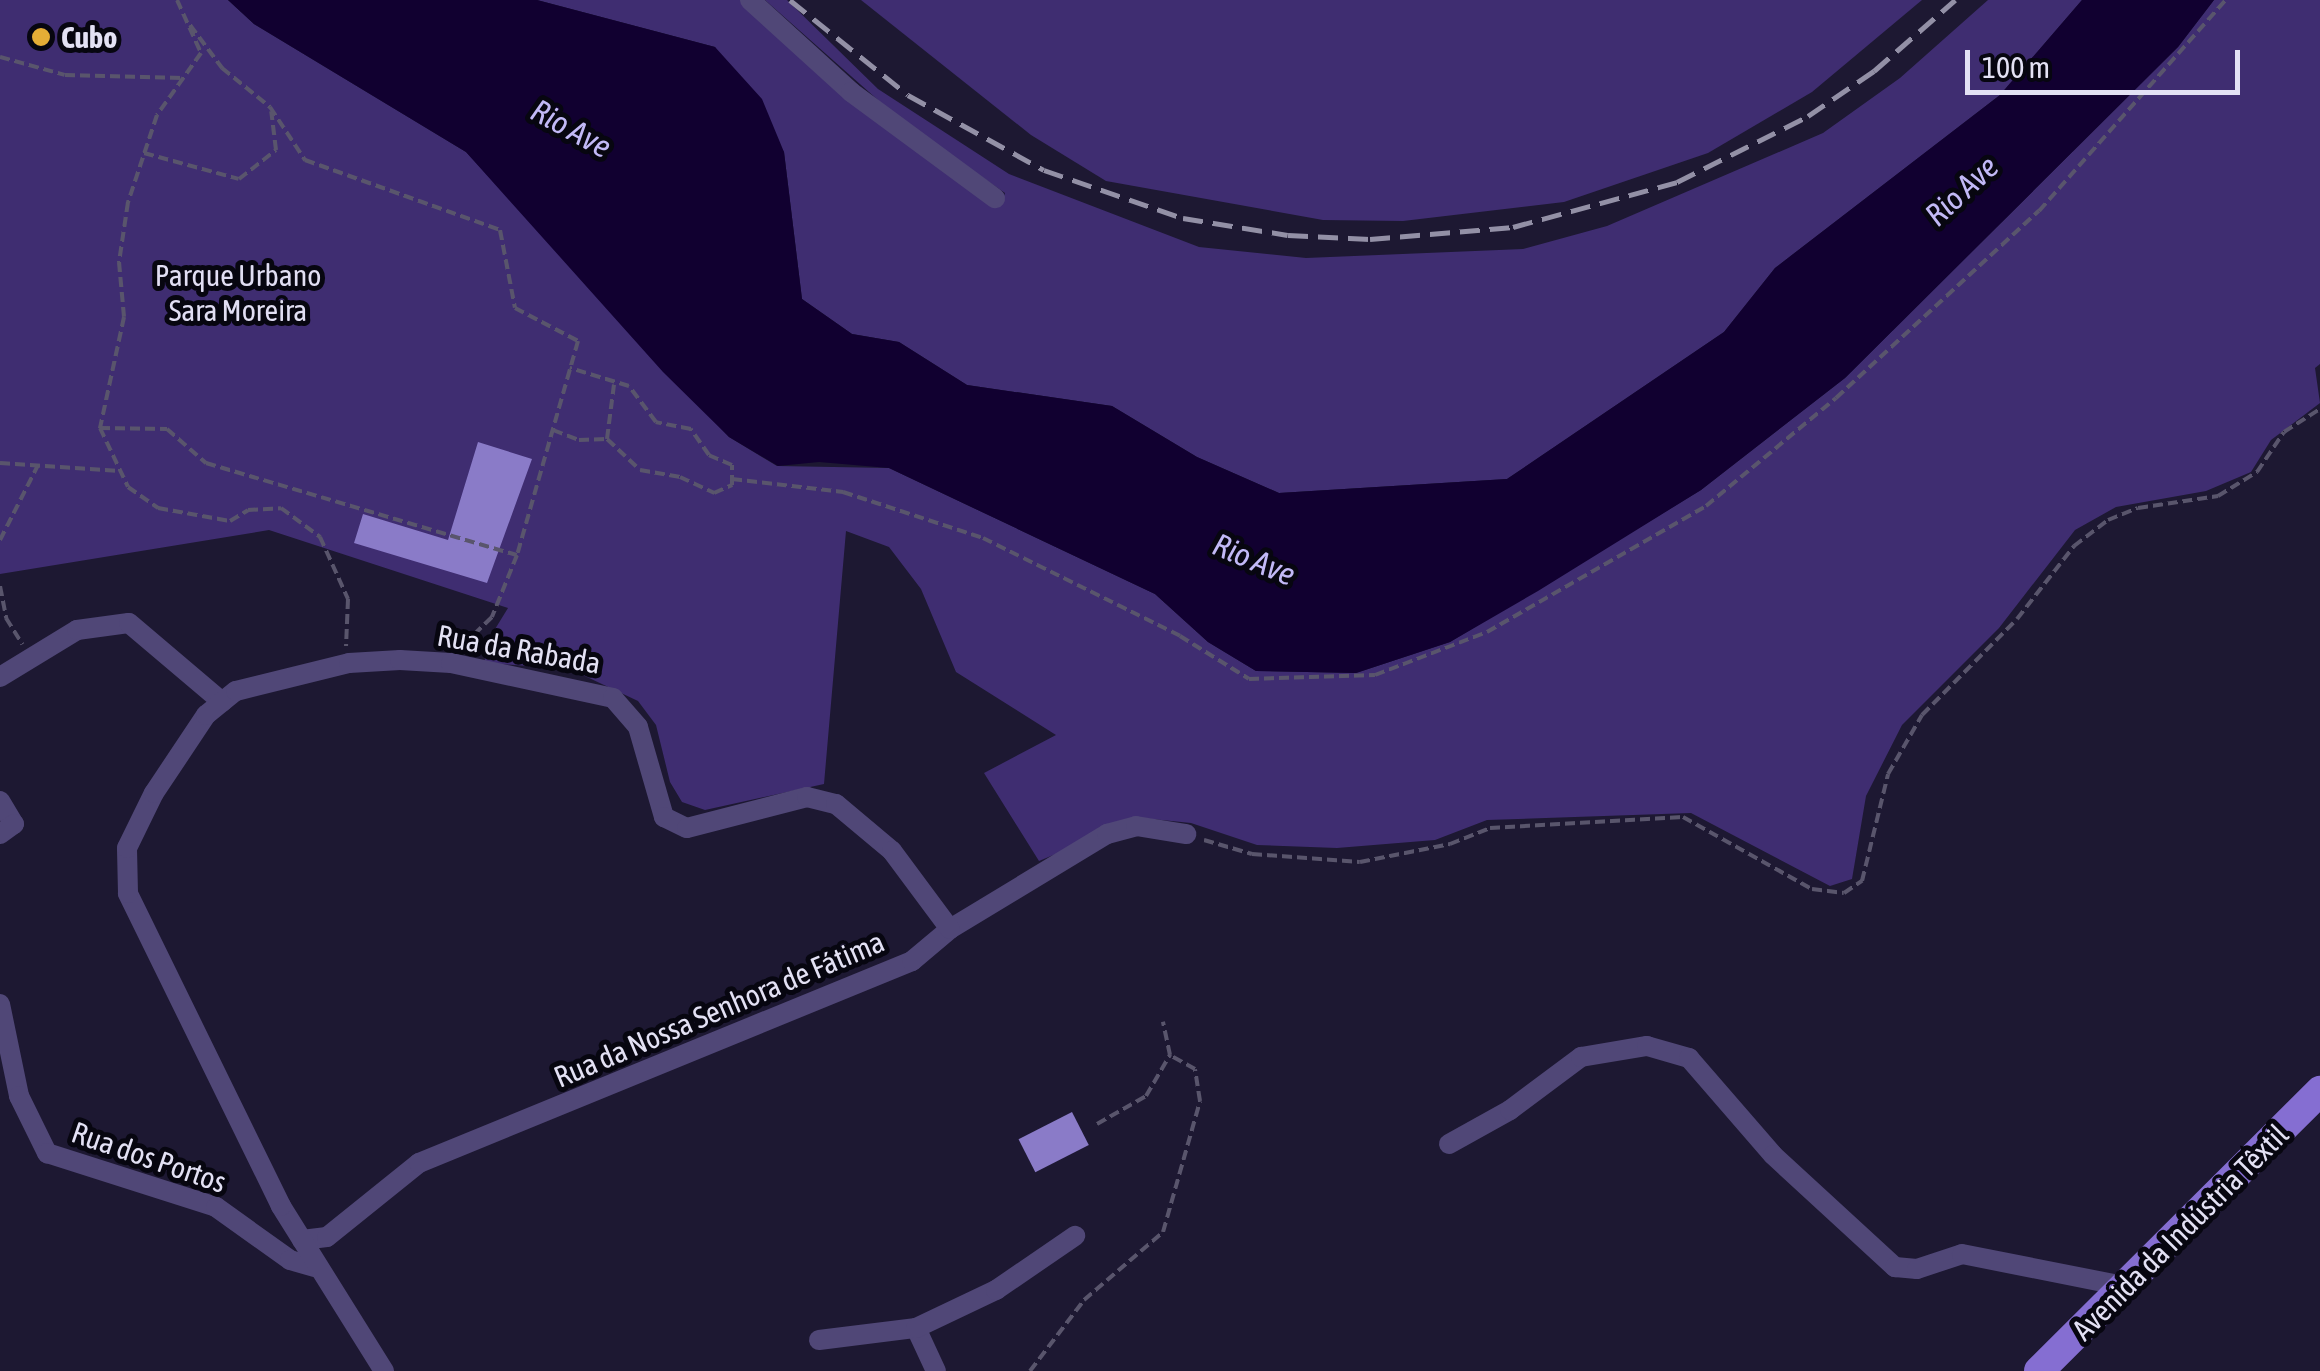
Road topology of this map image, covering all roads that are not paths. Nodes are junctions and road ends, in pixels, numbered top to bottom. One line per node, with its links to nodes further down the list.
1 (750, 0): 2 (street)
2 (995, 198)
3 (0, 678): 4 (street)
4 (222, 702): 8 (street, Rua da Rabada); 13 (street, Rua da Rabada)
5 (0, 801): 6 (street)
6 (0, 834)
7 (1186, 834): 8 (street, Rua da Nossa Senhora de Fátima)
8 (950, 930): 13 (street, Rua da Nossa Senhora de Fátima)
9 (0, 1004): 14 (street, Rua dos Portos)
10 (2319, 1096): 15 (main road, Avenida da Indústria Têxtil)
11 (1449, 1144): 15 (street)
12 (1075, 1236): 16 (street)
13 (302, 1240): 14 (street, Rua da Rabada)
14 (314, 1267): 18 (street, Rua da Rabada)
15 (2128, 1287): 20 (main road, Avenida da Indústria Têxtil)
16 (916, 1328): 17 (street); 19 (street)
17 (818, 1340)
18 (384, 1371)
19 (936, 1371)
20 (2039, 1371)

